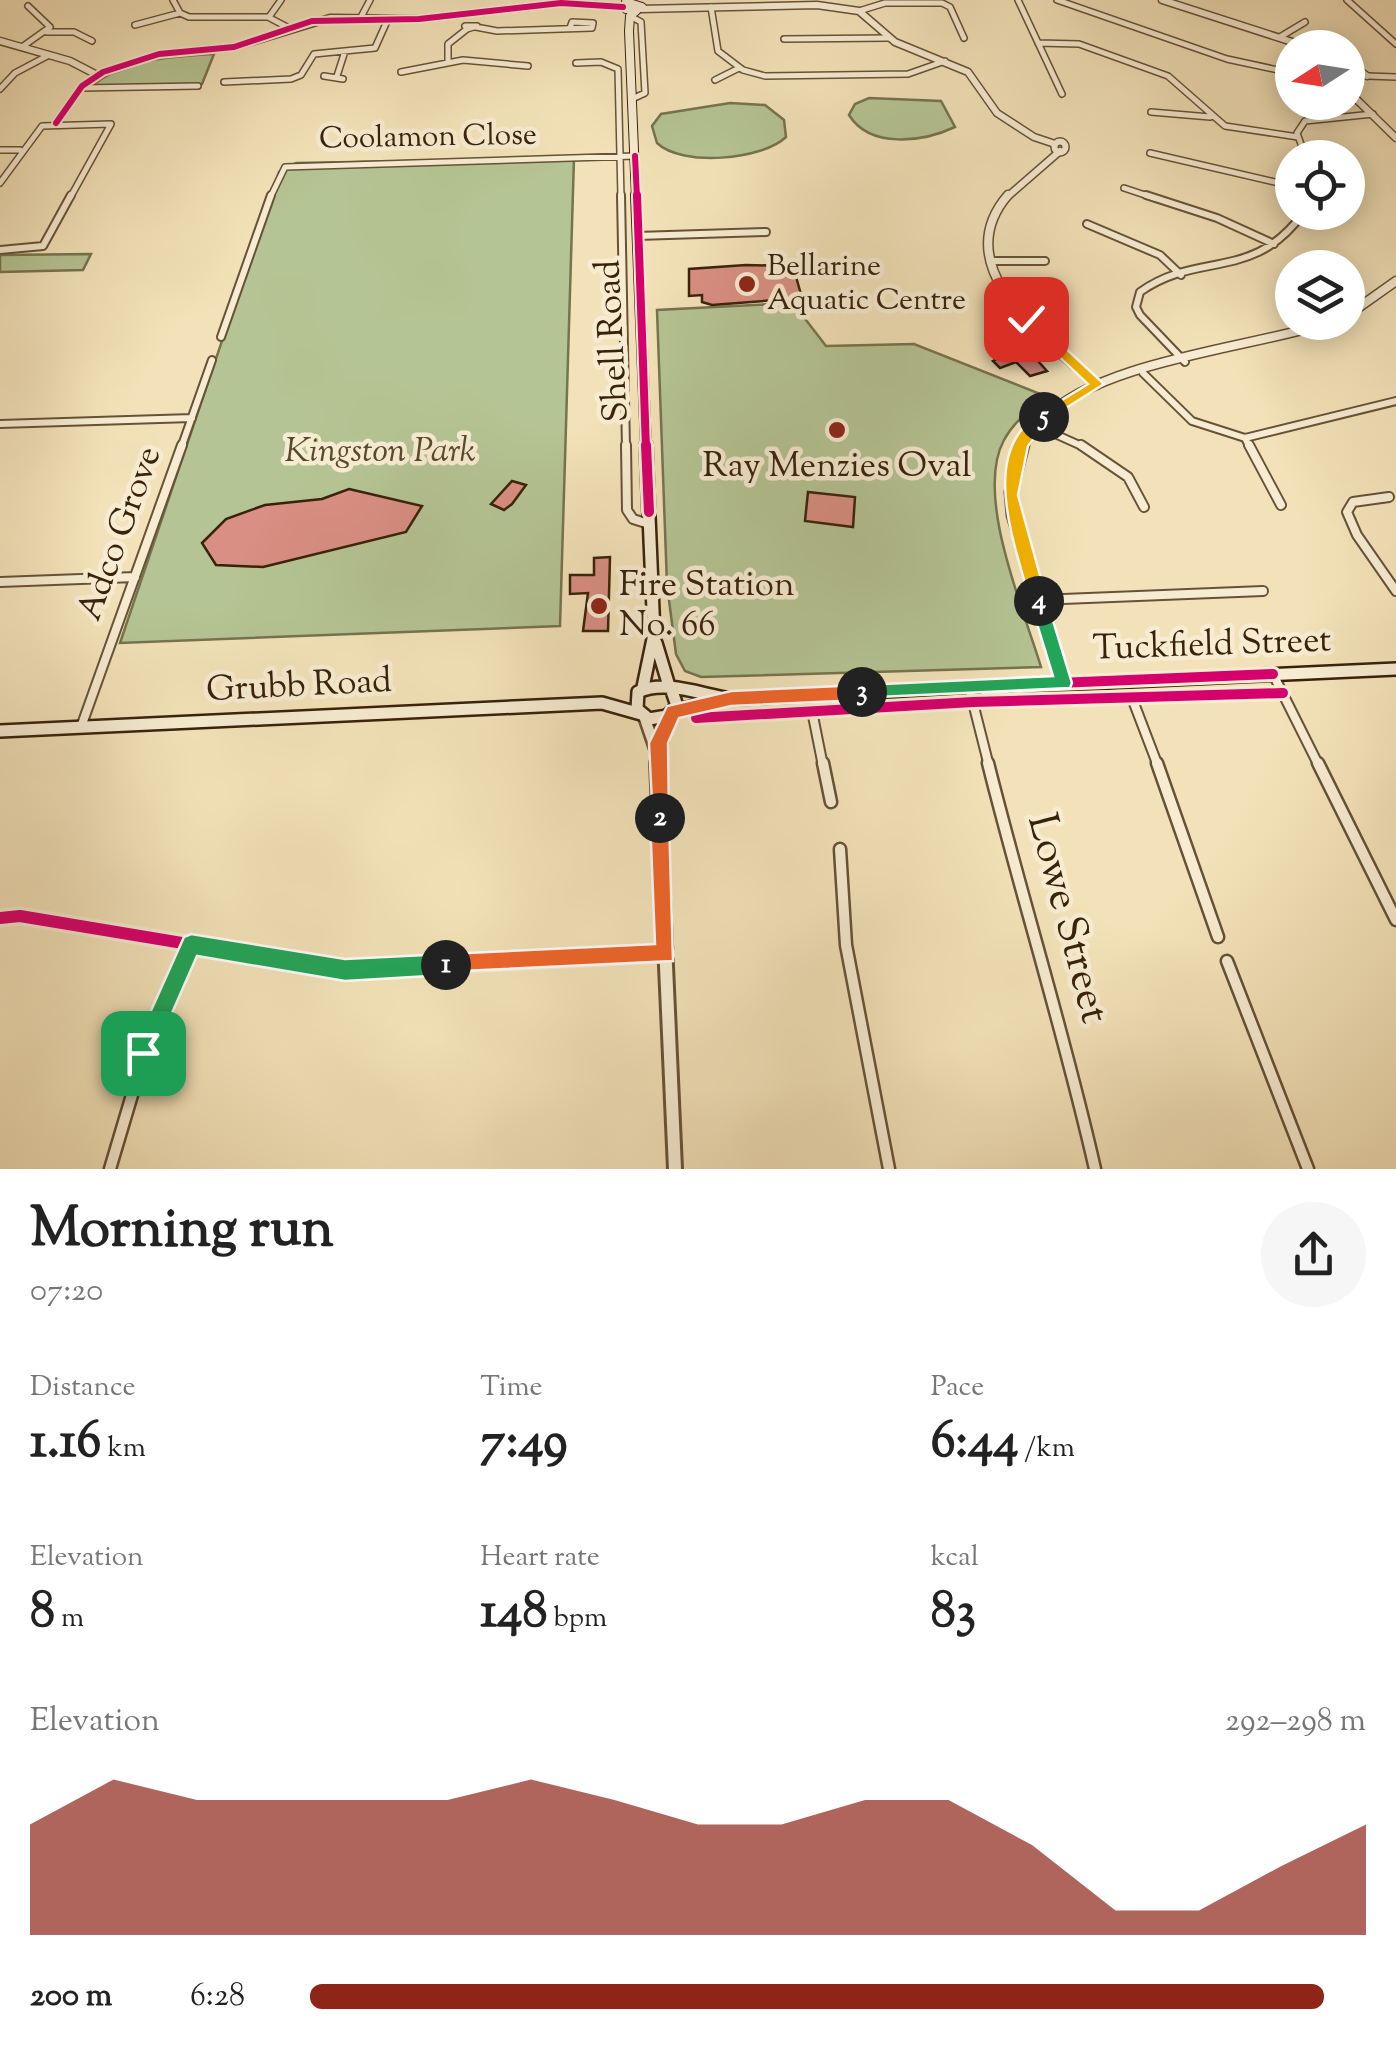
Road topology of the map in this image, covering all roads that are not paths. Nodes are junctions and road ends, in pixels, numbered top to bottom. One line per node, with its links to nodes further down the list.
1 (172, 0): 15 (street)
2 (280, 0): 16 (street)
3 (370, 0): 17 (street)
4 (1018, 0): 32 (street)
5 (1058, 0): 42 (street)
6 (1162, 0): 12 (street)
7 (1187, 0): 12 (street)
8 (1347, 0): 33 (street)
9 (28, 6): 25 (street)
10 (631, 6): 11 (street); 13 (street); 55 (main road, Shell Road); 55 (street, Shell Road)
11 (711, 6): 14 (street); 41 (street)
12 (1196, 10): 26 (street)
13 (468, 12): 18 (street); 21 (street)
14 (859, 12): 27 (street); 28 (street)
15 (180, 13): 16 (street); 20 (street)
16 (269, 17): 22 (street)
17 (361, 18): 18 (street); 22 (street)
18 (388, 18): 35 (street)
19 (1305, 22): 24 (street)
20 (135, 26)
21 (472, 27): 23 (street); 38 (street)
22 (287, 28): 44 (street)
23 (570, 28)
24 (1292, 30)
25 (47, 32): 31 (street); 34 (street)
26 (1275, 36)
27 (889, 38): 29 (street); 37 (street)
28 (964, 38)
29 (784, 39)
30 (0, 41): 34 (street)
31 (92, 41)
32 (1038, 43): 54 (street); 59 (street)
33 (1396, 44)
34 (22, 47): 36 (street)
35 (345, 52): 45 (street); 49 (street)
36 (49, 55): 44 (street); 52 (street)
37 (945, 61): 41 (street); 78 (street)
38 (448, 62): 40 (street); 43 (street)
39 (576, 64): 53 (street)
40 (528, 66)
41 (739, 68): 48 (street)
42 (1275, 70)
43 (401, 72)
44 (97, 75): 51 (street)
45 (324, 76)
46 (1366, 76): 47 (street)
47 (1396, 77)
48 (716, 80)
49 (224, 82)
50 (198, 86): 51 (street)
51 (81, 88): 60 (street)
52 (0, 89)
53 (620, 94): 55 (street); 68 (street, Shell Road)
54 (1062, 94)
55 (632, 97): 67 (main road, Shell Road)
56 (1365, 107): 58 (street)
57 (1151, 112): 59 (street)
58 (1373, 114): 61 (street); 62 (street)
59 (1210, 116): 61 (street)
60 (56, 123): 65 (street); 77 (street)
61 (1298, 137): 63 (street)
62 (1396, 138)
63 (1299, 140)
64 (0, 150): 65 (street)
65 (21, 150): 70 (street)
66 (1150, 153): 69 (street)
67 (634, 156): 68 (street, Coolamon Close); 75 (main road, Shell Road)
68 (620, 157): 83 (street, Coolamon Close); 97 (street, Shell Road)
69 (1275, 182)
70 (0, 183)
71 (1124, 188): 76 (street)
72 (1088, 224): 80 (street)
73 (1287, 230): 76 (street)
74 (766, 232): 75 (street)
75 (637, 236): 97 (main road, Shell Road)
76 (1274, 244): 80 (street)
77 (0, 250)
78 (989, 260): 79 (street); 88 (street)
79 (1045, 261)
80 (1181, 275): 86 (street)
81 (1396, 281): 82 (street)
82 (1365, 302)
83 (221, 336)
84 (1275, 337): 86 (street)
85 (212, 360): 90 (street, Adco Grove)
86 (1184, 362): 87 (street)
87 (1143, 373): 88 (street); 93 (street)
88 (1097, 384): 92 (street)
89 (1396, 401): 93 (street)
90 (192, 418): 91 (street); 98 (street, Adco Grove)
91 (0, 424)
92 (1035, 425): 96 (street); 102 (street)
93 (1245, 438): 95 (street)
94 (1389, 497): 101 (street)
95 (1280, 505)
96 (1144, 507)
97 (650, 524): 103 (main road, Shell Road)
98 (135, 577): 99 (street); 119 (street, Adco Grove)
99 (0, 582)
100 (1264, 590): 102 (street)
101 (1396, 592)
102 (1038, 600): 106 (street)
103 (654, 634): 107 (main road, Shell Road); 109 (main road, Shell Road)
104 (1396, 669): 105 (main road, Tuckfield Street)
105 (1273, 674): 106 (main road, Tuckfield Street); 110 (street)
106 (1064, 683): 108 (main road, Tuckfield Street)
107 (670, 687): 109 (main road); 112 (main road, Tuckfield Street); 116 (main road)
108 (969, 687): 112 (main road, Tuckfield Street); 113 (street, Lowe Street)
109 (640, 689): 114 (main road, Grubb Road); 117 (main road)
110 (1283, 693): 111 (street, Tuckfield Street); 125 (street)
111 (1132, 698): 113 (street, Tuckfield Street); 126 (street)
112 (731, 699): 116 (main road, Tuckfield Street)
113 (973, 702): 115 (street, Tuckfield Street); 133 (street, Lowe Street)
114 (602, 703): 117 (main road, Grubb Road); 119 (main road, Grubb Road)
115 (812, 711): 118 (street, Tuckfield Street); 122 (street)
116 (670, 714): 117 (main road); 121 (street)
117 (642, 715): 121 (street)
118 (696, 718)
119 (81, 727): 120 (main road, Grubb Road)
120 (0, 731)
121 (657, 757): 128 (street)
122 (831, 802)
123 (840, 849): 132 (street)
124 (0, 918): 127 (street)
125 (1396, 920)
126 (1218, 937)
127 (191, 945): 128 (street); 130 (street)
128 (666, 954): 131 (street)
129 (1227, 961): 134 (street)
130 (110, 1169)
131 (675, 1169)
132 (889, 1169)
133 (1095, 1169)
134 (1308, 1169)

